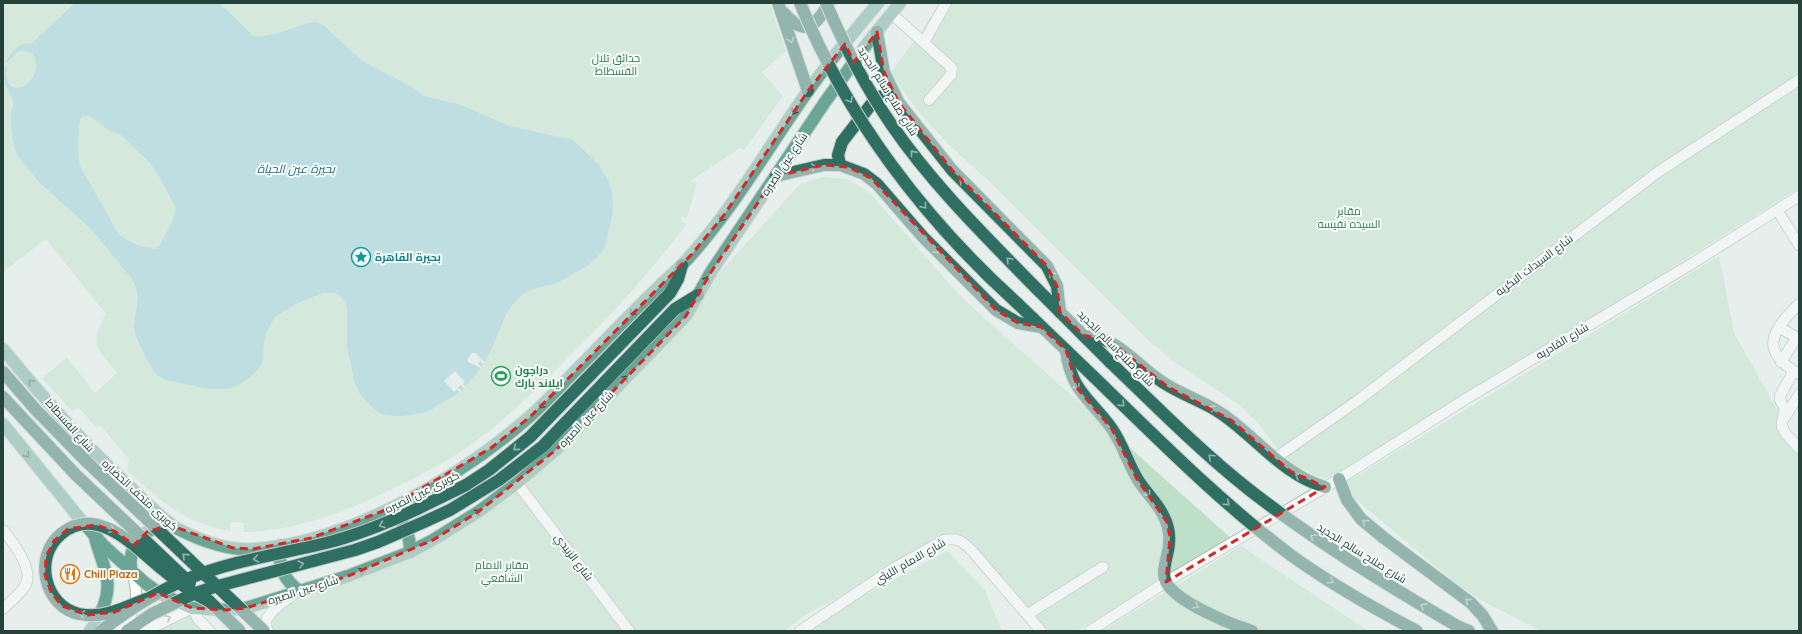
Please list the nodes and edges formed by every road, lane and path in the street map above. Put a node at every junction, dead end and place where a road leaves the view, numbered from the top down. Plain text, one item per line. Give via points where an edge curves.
1 (800, 3) edge
2 (827, 3) edge
3 (878, 3) edge
4 (900, 3) edge
5 (946, 3) edge
6 (780, 6) edge
7 (892, 14) junction
8 (877, 32) junction
9 (924, 42) junction
10 (1799, 80) edge
11 (808, 91) junction
12 (893, 92) junction
13 (929, 100) dead end
14 (840, 165) junction
15 (776, 176) junction
16 (1799, 196) edge
17 (1777, 210) junction
18 (1799, 245) edge
19 (682, 265) junction
20 (698, 295) junction
21 (1799, 305) edge
22 (1060, 312) junction
23 (1779, 326) junction
24 (1041, 327) junction
25 (1083, 335) junction
26 (1798, 338) edge
27 (3, 349) edge
28 (1066, 350) junction
29 (1781, 362) junction
30 (3, 372) edge
31 (1795, 372) edge
32 (3, 398) edge
33 (1797, 402) edge
34 (1782, 422) junction
35 (3, 424) edge
36 (1799, 448) edge
37 (1274, 459) junction
38 (1339, 479) junction
39 (517, 483) junction
40 (1326, 487) junction
41 (384, 511) junction
42 (178, 528) junction
43 (3, 530) edge
44 (94, 536) junction
45 (281, 545) junction
46 (410, 552) junction
47 (1103, 566) dead end
48 (131, 570) junction
49 (1166, 582) junction
50 (298, 593) junction
51 (146, 599) junction
52 (210, 602) junction
53 (193, 608) junction
54 (3, 609) edge
55 (1028, 614) junction
56 (90, 631) edge
57 (101, 631) edge
58 (114, 631) edge
59 (127, 631) edge
60 (146, 631) edge
61 (210, 631) edge
62 (240, 631) edge
63 (264, 631) edge
64 (268, 631) edge
65 (629, 631) edge
66 (800, 631) edge
67 (1041, 631) edge
68 (1091, 631) edge
69 (1252, 631) edge
70 (1417, 631) edge
71 (1469, 631) edge
72 (1492, 631) edge

1 -> 24 highway, bridge via 841,85 896,171 945,231
2 - 6 highway via 820,19 808,27 795,24
22 -> 2 highway, شارع صلاح سالم الجديد, bridge via 964,214 904,141 861,75
3 - 11 main road, شارع عين الصيره
4 - 7 main road, شارع عين الصيره
5 - 9 street
6 -> 11 highway
7 - 8 main road, شارع عين الصيره
7 - 9 street
8 - 12 highway via 883,66
8 - 15 main road, شارع عين الصيره via 825,102
9 - 13 street via 952,70 951,75
10 - 37 street, شارع السيدات البكريه via 1658,172 1357,401
11 -> 19 main road, شارع عين الصيره via 724,215 705,241
12 - 14 highway via 873,102 842,142 838,155
22 -> 12 highway via 1057,286 1046,266 952,170
15 -> 14 highway via 816,166
14 -> 24 highway via 864,174 877,184 923,237 996,310 1018,323
20 -> 15 main road, شارع عين الصيره
16 - 17 street, شارع القادريه
17 - 18 street
17 - 38 street, شارع القادريه
19 -> 41 main road, شارع عين الصيره via 531,416 491,448 434,484
19 -> 51 highway, كوبرى عين الصيره, bridge via 670,293 554,413 530,437 466,485 443,498 372,529 231,564 187,579
39 -> 20 main road, شارع عين الصيره via 558,448 686,316
59 -> 20 highway, bridge via 152,614 193,594 372,544 424,522 476,495 543,446 675,309
21 - 23 street
22 - 25 highway, شارع صلاح سالم الجديد
23 - 26 street
23 - 29 street via 1773,347
24 - 28 highway
37 -> 25 highway via 1231,420 1168,387 1117,346 1104,339
71 -> 25 highway, شارع صلاح سالم الجديد, bridge via 1333,551 1269,505 1219,465
26 - 29 street
42 -> 27 main road, شارع الفسطاط via 147,503 82,439
28 -> 49 highway via 1071,374 1078,389 1112,429 1138,479 1167,522 1170,537 1165,569
28 -> 70 highway, bridge via 1208,486 1293,556
29 - 31 street
63 -> 30 highway, كوبرى متحف الحضاره, bridge via 87,462
31 - 34 street via 1780,396 1785,409
32 - 52 highway, bridge via 76,475
33 - 34 street
34 - 36 street via 1786,434
35 -> 44 main road
40 -> 37 highway via 1298,476
38 - 40 street, شارع القادريه
72 -> 38 highway via 1471,602 1361,519 1347,500
46 -> 39 main road, شارع عين الصيره via 478,512
39 - 65 street, شارع الزبيدي
40 - 49 street, شارع القادريه
41 - 45 main road, شارع عين الصيره via 336,531
41 - 46 main road via 393,514 407,531
42 - 45 main road, شارع عين الصيره via 201,539 234,548 253,549
42 - 48 main road via 155,528 140,537 131,552
43 - 54 street via 18,550 27,576 25,586
44 - 48 main road
44 - 56 main road via 108,579 108,590 99,616
45 - 50 main road via 282,572
50 -> 46 main road, شارع عين الصيره
47 - 55 street
48 - 53 main road, شارع عين الصيره via 159,593
48 - 58 street via 136,589 134,610 129,619
49 - 68 street, شارع القادريه
49 -> 69 highway via 1190,603
50 - 53 main road, شارع عين الصيره via 246,608
50 - 64 street via 276,608 266,620 264,624
51 -> 52 highway, bridge via 105,615 86,615 70,610 56,600 47,584 44,566 49,548 61,534 77,526 86,524 105,527 123,537 183,586
51 - 57 highway, كوبرى عين الصيره, bridge
52 - 62 highway, bridge
60 -> 53 street
53 - 61 street via 198,619
55 - 66 street, شارع الامام الليثي via 973,552 963,542 953,538 944,540 894,568
55 - 67 street, شارع الامام الليثي

